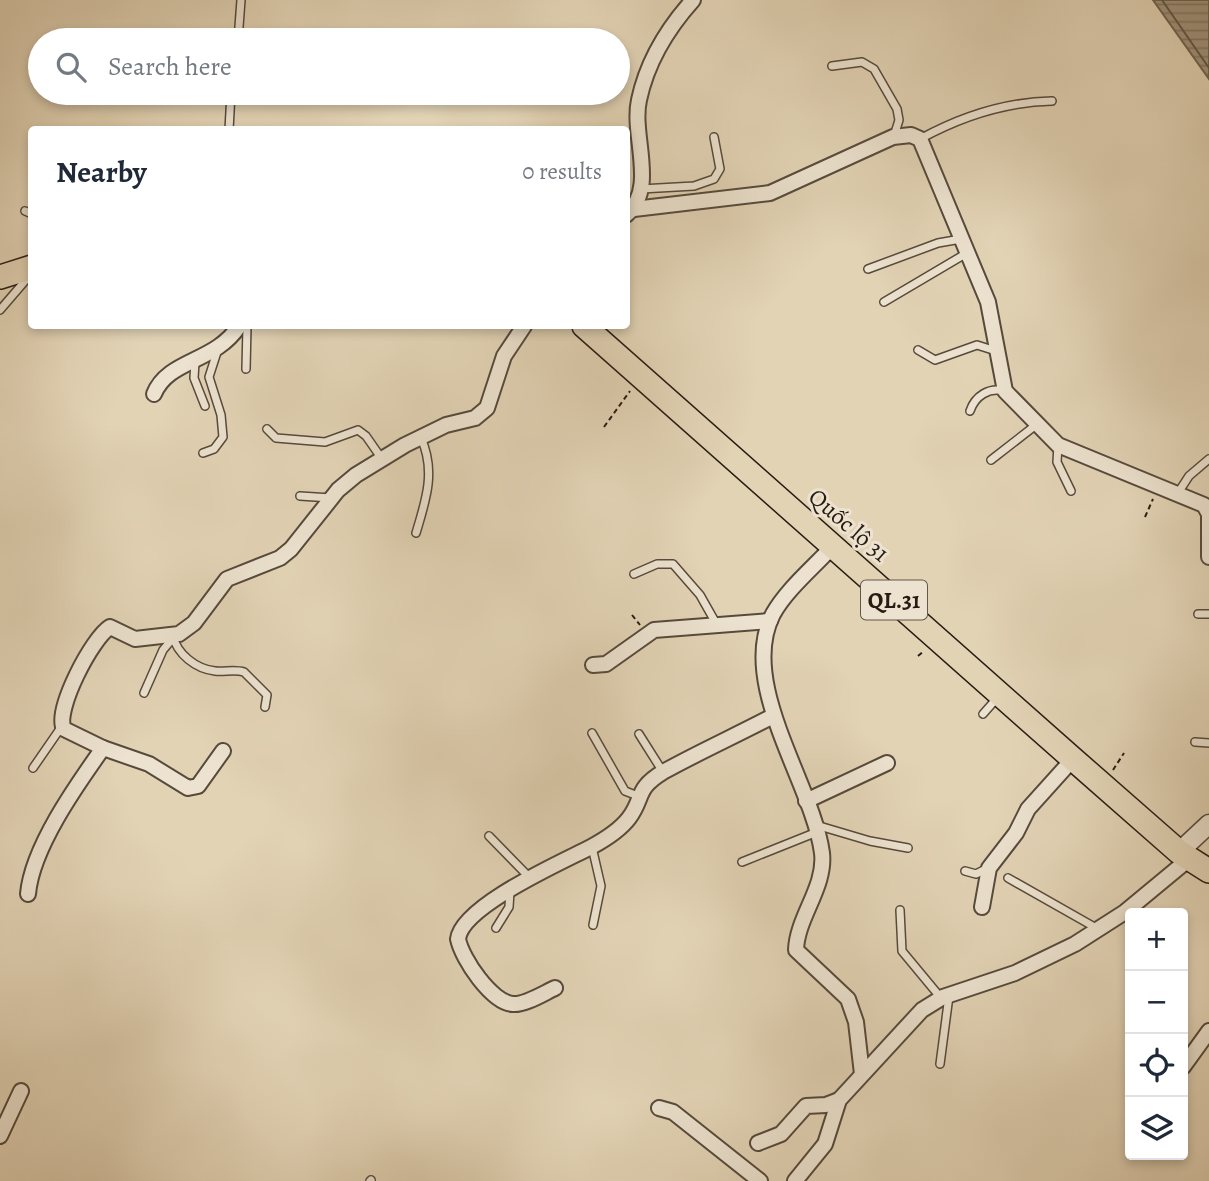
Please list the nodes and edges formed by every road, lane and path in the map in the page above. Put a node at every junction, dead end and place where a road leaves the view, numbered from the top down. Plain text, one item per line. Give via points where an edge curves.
1 (241, 0) edge
2 (693, 0) edge
3 (239, 28) edge
4 (832, 66) dead end
5 (1052, 102) dead end
6 (230, 105) edge
7 (229, 126) edge
8 (713, 137) dead end
9 (894, 137) junction
10 (920, 139) junction
11 (641, 189) junction
12 (630, 212) edge
13 (965, 246) junction
14 (28, 268) edge
15 (868, 269) dead end
16 (0, 277) edge
17 (28, 278) edge
18 (884, 302) dead end
19 (0, 310) edge
20 (236, 329) edge
21 (247, 329) edge
22 (522, 329) edge
23 (587, 329) edge
24 (219, 349) junction
25 (918, 350) dead end
26 (996, 352) junction
27 (195, 361) junction
28 (246, 369) dead end
29 (641, 376) junction
30 (1005, 391) junction
31 (154, 394) dead end
32 (205, 406) dead end
33 (970, 411) dead end
34 (1036, 425) junction
35 (604, 427) dead end
36 (267, 429) dead end
37 (421, 438) junction
38 (1058, 446) junction
39 (203, 453) dead end
40 (382, 459) junction
41 (1209, 459) edge
42 (991, 460) dead end
43 (1159, 485) junction
44 (1071, 491) dead end
45 (1178, 493) junction
46 (300, 496) dead end
47 (331, 498) junction
48 (1145, 517) dead end
49 (416, 533) dead end
50 (833, 546) junction
51 (1209, 557) edge
52 (634, 573) dead end
53 (1198, 614) dead end
54 (1209, 614) edge
55 (770, 621) junction
56 (718, 625) junction
57 (173, 637) junction
58 (593, 665) dead end
59 (144, 693) dead end
60 (1000, 694) junction
61 (265, 707) dead end
62 (983, 714) dead end
63 (773, 716) junction
64 (62, 726) junction
65 (592, 733) dead end
66 (639, 734) dead end
67 (1195, 742) dead end
68 (1209, 743) edge
69 (103, 748) junction
70 (223, 751) dead end
71 (1124, 752) dead end
72 (1073, 760) junction
73 (887, 763) dead end
74 (33, 768) dead end
75 (664, 772) junction
76 (1104, 786) junction
77 (638, 796) junction
78 (806, 801) junction
79 (1209, 824) edge
80 (816, 829) junction
81 (489, 835) dead end
82 (592, 847) junction
83 (908, 848) dead end
84 (1184, 855) junction
85 (742, 862) dead end
86 (989, 868) junction
87 (965, 871) dead end
88 (1209, 871) edge
89 (530, 878) junction
90 (1009, 878) dead end
91 (510, 891) junction
92 (28, 894) dead end
93 (982, 907) dead end
94 (900, 910) dead end
95 (593, 925) dead end
96 (496, 928) dead end
97 (1099, 929) junction
98 (555, 988) dead end
99 (945, 997) junction
100 (1209, 1031) edge
101 (1188, 1059) edge
102 (940, 1064) dead end
103 (862, 1074) junction
104 (20, 1091) dead end
105 (839, 1100) junction
106 (659, 1108) dead end
107 (0, 1136) edge
108 (758, 1143) dead end
109 (760, 1181) edge
110 (795, 1181) edge

1 - 3 lane
2 - 11 street via 663,39 639,99
4 - 9 lane via 862,62 874,69 897,109
5 - 10 lane via 993,109
6 - 7 lane
8 - 11 lane via 720,169 714,179 694,186
9 - 10 street
9 - 12 street via 770,193
10 - 13 street
11 - 12 street
13 - 15 lane via 938,243
13 - 18 lane
13 - 26 street via 988,302
14 - 16 highway
17 - 19 lane
20 - 24 street
21 - 28 lane
22 - 37 street via 504,356 487,408 475,418 446,425
23 - 29 highway, Quốc lộ 31 / QL.31
24 - 27 street
24 - 39 lane via 209,377 223,438
25 - 26 lane via 935,360 977,345
26 - 30 street
27 - 31 street via 162,378
27 - 32 lane via 194,378
29 - 35 path
29 - 50 highway, Quốc lộ 31 / QL.31
30 - 33 lane via 982,394
30 - 34 street
34 - 38 street
34 - 42 lane
36 - 40 lane via 276,438 325,442 358,430
37 - 40 street
37 - 49 lane via 431,475
38 - 43 street
38 - 44 lane via 1060,470
40 - 47 street
41 - 45 lane via 1185,480
43 - 45 street
43 - 48 path
45 - 51 street via 1207,509
46 - 47 lane
47 - 57 street via 291,549 227,579 194,623
50 - 55 street via 782,601
50 - 60 highway, Quốc lộ 31 / QL.31
52 - 56 lane via 657,564 673,564
53 - 54 lane
55 - 56 street
55 - 63 street via 765,659
56 - 58 street via 654,630 606,664
57 - 59 lane
57 - 61 lane via 180,652 198,666 244,672 267,695
57 - 64 street via 135,639 117,629 106,629 79,671
60 - 62 lane
60 - 72 highway, Quốc lộ 31 / QL.31
63 - 75 street
63 - 78 street
64 - 69 street
64 - 74 lane
65 - 77 lane via 625,791
66 - 75 lane
67 - 68 lane
69 - 70 street via 149,764 192,788
69 - 92 street via 59,815 33,871
71 - 76 path
72 - 76 highway, Quốc lộ 31 / QL.31
72 - 86 street via 1028,809
73 - 78 street
75 - 77 street
76 - 84 highway, Quốc lộ 31 / QL.31
77 - 82 street via 627,820
78 - 80 street
79 - 84 street
80 - 83 lane
80 - 85 lane
80 - 103 street via 821,871 796,950 848,999 856,1022
81 - 89 lane
82 - 89 street
82 - 95 lane via 601,886
84 - 88 highway, Quốc lộ 31 / QL.31
84 - 97 street via 1151,892
86 - 87 lane via 976,874
86 - 93 street
89 - 91 street
90 - 97 lane
91 - 96 lane via 509,907
91 - 98 street via 472,916 459,931 459,946 474,974 511,1004
94 - 99 lane via 902,951
97 - 99 street via 1015,973
99 - 102 lane
99 - 103 street via 922,1010
100 - 101 street
103 - 105 street
104 - 107 street
105 - 108 street via 806,1106 781,1134
105 - 110 street via 825,1144
106 - 109 street via 673,1112

